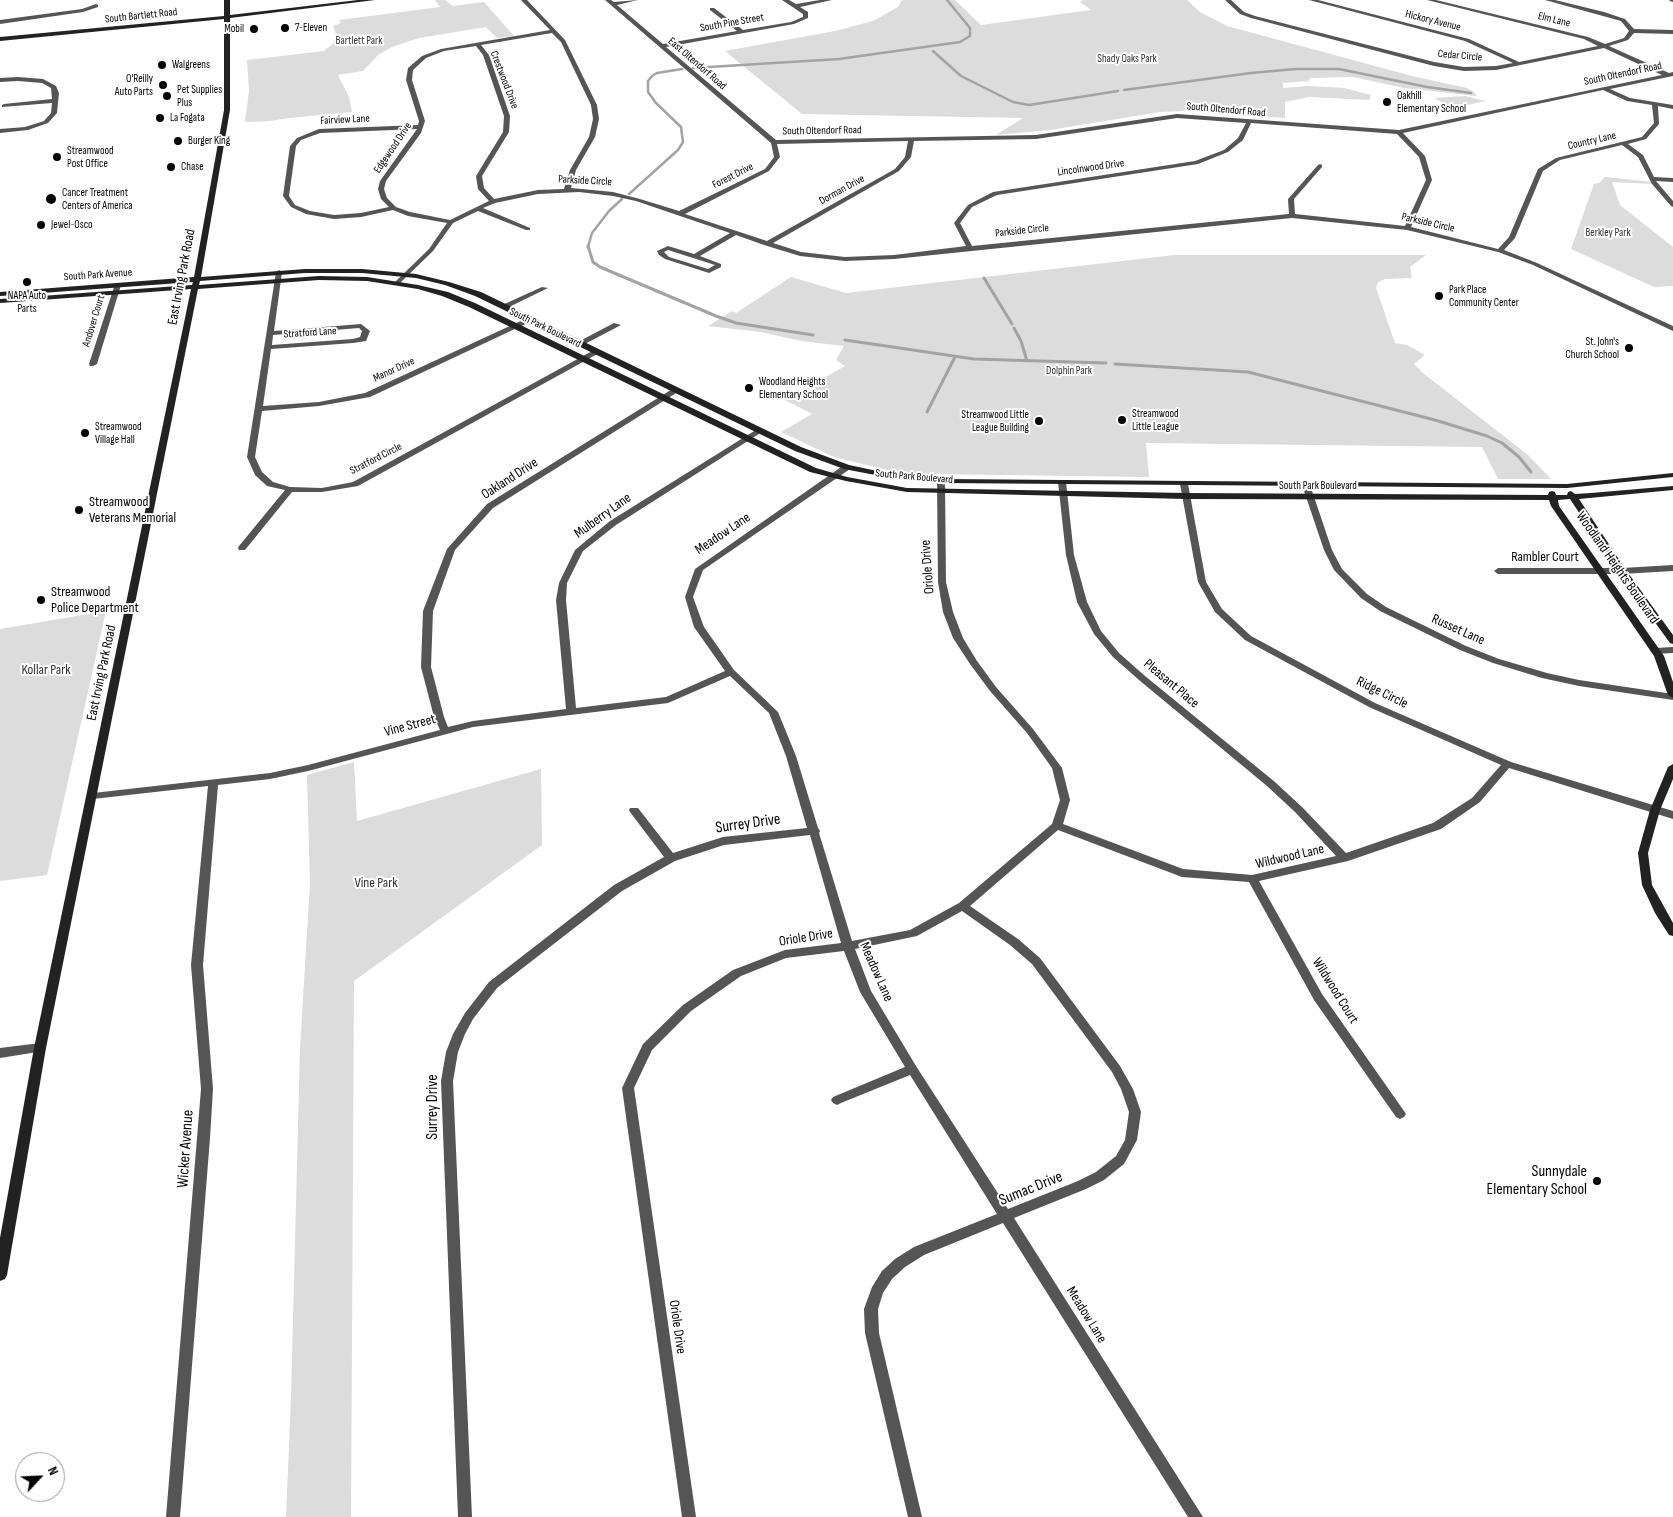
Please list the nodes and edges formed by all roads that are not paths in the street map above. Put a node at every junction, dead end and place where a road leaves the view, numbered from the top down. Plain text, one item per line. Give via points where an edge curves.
1 (227, 0) edge
2 (372, 0) edge
3 (524, 0) edge
4 (635, 0) edge
5 (785, 0) edge
6 (829, 0) edge
7 (1228, 0) edge
8 (1312, 0) edge
9 (1430, 0) edge
10 (1548, 0) edge
11 (611, 2) edge
12 (96, 6) dead end
13 (796, 6) junction
14 (712, 9) dead end
15 (226, 17) junction
16 (0, 22) edge
17 (554, 31) junction
18 (741, 31) junction
19 (1632, 31) junction
20 (1673, 32) edge
21 (0, 39) edge
22 (476, 44) junction
23 (661, 46) junction
24 (1605, 46) junction
25 (1518, 63) junction
26 (1670, 74) edge
27 (0, 80) edge
28 (1605, 89) junction
29 (55, 101) junction
30 (4, 106) dead end
31 (1655, 106) junction
32 (1673, 107) edge
33 (1249, 122) junction
34 (421, 127) junction
35 (0, 131) edge
36 (1399, 132) junction
37 (911, 139) junction
38 (774, 142) junction
39 (1624, 144) junction
40 (1320, 166) dead end
41 (1653, 179) junction
42 (1673, 180) edge
43 (567, 190) junction
44 (493, 201) junction
45 (1673, 205) edge
46 (394, 208) junction
47 (479, 209) junction
48 (679, 214) junction
49 (1292, 216) junction
50 (451, 222) junction
51 (1407, 228) junction
52 (528, 230) dead end
53 (735, 234) junction
54 (766, 244) junction
55 (970, 248) junction
56 (1500, 252) junction
57 (695, 256) junction
58 (407, 274) junction
59 (278, 277) junction
60 (197, 282) junction
61 (398, 283) junction
62 (116, 288) junction
63 (544, 288) dead end
64 (1, 297) edge
65 (504, 306) junction
66 (530, 320) junction
67 (617, 325) dead end
68 (516, 326) junction
69 (1673, 329) edge
70 (271, 333) junction
71 (580, 343) junction
72 (268, 347) junction
73 (597, 352) junction
74 (584, 359) junction
75 (93, 364) dead end
76 (677, 390) junction
77 (663, 399) junction
78 (259, 409) junction
79 (759, 430) junction
80 (745, 439) junction
81 (847, 468) junction
82 (1673, 475) edge
83 (834, 476) junction
84 (1062, 482) junction
85 (1184, 484) junction
86 (1306, 485) junction
87 (940, 486) junction
88 (1551, 486) junction
89 (1567, 486) junction
90 (1673, 488) edge
91 (290, 489) junction
92 (1064, 494) junction
93 (1186, 496) junction
94 (1310, 497) junction
95 (1552, 498) junction
96 (1573, 498) junction
97 (242, 548) dead end
98 (1673, 568) edge
99 (1498, 571) dead end
100 (1600, 571) junction
101 (1622, 571) junction
102 (1673, 641) edge
103 (1673, 650) edge
104 (1656, 651) junction
105 (731, 672) junction
106 (1673, 696) edge
107 (571, 712) junction
108 (445, 731) junction
109 (1507, 764) junction
110 (1673, 767) edge
111 (213, 783) junction
112 (93, 796) junction
113 (634, 810) dead end
114 (1656, 810) junction
115 (1673, 816) edge
116 (1057, 826) junction
117 (815, 831) junction
118 (672, 858) junction
119 (1344, 858) junction
120 (1252, 879) junction
121 (963, 906) junction
122 (1673, 932) edge
123 (848, 946) junction
124 (40, 1048) junction
125 (0, 1053) edge
126 (912, 1069) junction
127 (837, 1100) dead end
128 (1400, 1114) dead end
129 (1006, 1216) junction
130 (0, 1275) edge
131 (173, 1517) edge
132 (465, 1517) edge
133 (689, 1517) edge
134 (915, 1517) edge
135 (1196, 1517) edge

1 - 15 street, East Irving Park Road
2 - 15 street, South Bartlett Road
3 - 17 street
4 - 11 street
5 - 13 street
6 - 13 street
7 - 25 street, Cedar Circle via 1242,13 1253,17 1434,64 1478,69
8 - 25 street, Hickory Avenue via 1467,40
9 - 24 street, Elm Lane via 1586,38
10 - 19 street via 1602,12 1623,20
11 - 23 street, East Oltendorf Road
12 - 16 street
13 - 18 street, South Pine Street via 806,13 805,18
14 - 18 street
15 - 21 street, South Bartlett Road
15 - 60 street, East Irving Park Road via 227,110
17 - 22 street, Edgewood Drive
17 - 43 street via 566,45 594,105 596,119 592,137 573,170
18 - 23 street, South Pine Street
19 - 20 street
19 - 24 street, Cedar Circle via 1626,40
22 - 34 street, Edgewood Drive via 443,50 413,64 409,76
22 - 44 street, Crestwood Drive via 486,55 507,116 506,132 478,176 481,189
23 - 38 street, East Oltendorf Road
24 - 25 street, Cedar Circle
24 - 26 street, Elm Lane
26 - 28 street, South Oltendorf Road
27 - 29 street via 42,81 54,87
28 - 31 street via 1629,100
28 - 36 street, South Oltendorf Road
29 - 30 street
29 - 35 street via 54,113 46,122 26,129
31 - 32 street
31 - 39 street, Country Lane via 1657,123 1644,138
33 - 36 street, South Oltendorf Road
33 - 37 street, South Oltendorf Road via 1177,116 1036,136
33 - 55 street, Lincolnwood Drive via 1241,139 1226,151 1196,163 996,193 970,206 957,224
34 - 46 street, Edgewood Drive via 383,181 384,199
34 - 46 street, Fairview Lane via 319,131 299,138 292,146 286,196 293,206 308,213 334,217
36 - 51 street via 1422,156 1429,180
37 - 38 street, South Oltendorf Road
37 - 54 street, Dorman Drive via 908,157 897,170
38 - 48 street, Forest Drive via 777,157 767,170
39 - 41 street via 1641,156
39 - 56 street, Country Lane via 1558,159 1540,170 1512,238
40 - 49 street via 1291,199
41 - 42 street
41 - 45 street
43 - 44 street, Parkside Circle
43 - 48 street, Parkside Circle via 613,194
44 - 47 street, Parkside Circle
46 - 50 street
47 - 50 street, Parkside Circle
47 - 52 street
48 - 53 street, Parkside Circle
49 - 51 street, Parkside Circle
49 - 55 street, Parkside Circle
50 - 58 street, Parkside Circle via 431,250
51 - 56 street, Parkside Circle
53 - 54 street, Parkside Circle
53 - 57 street
54 - 55 street, Parkside Circle via 800,254 845,259
56 - 69 street, Parkside Circle via 1535,264
57 - 57 street via 672,248 660,251 667,258 709,271 719,266
58 - 59 street, South Park Boulevard via 344,270
58 - 61 street, Parkside Circle
58 - 65 street, South Park Boulevard via 454,286
59 - 60 street, South Park Boulevard
59 - 61 street, South Park Boulevard
59 - 70 street, Stratford Circle
60 - 62 street, South Park Avenue
60 - 112 street, East Irving Park Road
61 - 68 street, South Park Boulevard via 459,299
62 - 64 street, South Park Avenue
62 - 75 street, Andover Court
63 - 65 street, South Park Boulevard
65 - 66 street, South Park Boulevard
66 - 68 street, Manor Drive
66 - 71 street, South Park Boulevard
67 - 71 street, South Park Boulevard
68 - 74 street, South Park Boulevard
68 - 78 street, Manor Drive via 366,395 319,404
70 - 72 street, Stratford Circle
70 - 72 street, Stratford Lane via 361,326 366,332 363,339 353,341
71 - 73 street, South Park Boulevard
72 - 78 street, Stratford Circle
73 - 74 street, Stratford Circle
73 - 76 street, South Park Boulevard
74 - 77 street, South Park Boulevard
74 - 91 street, Stratford Circle via 355,484 322,490
76 - 77 street, Oakland Drive
76 - 79 street, South Park Boulevard
77 - 80 street, South Park Boulevard
77 - 108 street, Oakland Drive via 490,506 452,549 427,620 426,667
78 - 91 street, Stratford Circle via 251,457 258,473 270,484
79 - 80 street, Mulberry Lane
79 - 81 street, South Park Boulevard
80 - 83 street, South Park Boulevard via 813,470
80 - 107 street, Mulberry Lane via 613,523 580,550 563,582 561,600
81 - 83 street, Meadow Lane
81 - 87 street, South Park Boulevard
82 - 89 street, South Park Boulevard
83 - 87 street, South Park Boulevard via 899,489
83 - 105 street, Meadow Lane via 699,569 689,597 699,627
84 - 85 street, South Park Boulevard
84 - 87 street, South Park Boulevard
84 - 92 street, Pleasant Place
85 - 86 street, South Park Boulevard
85 - 93 street, Ridge Circle
86 - 88 street, South Park Boulevard
86 - 94 street, Russet Lane
87 - 92 street, South Park Boulevard
87 - 116 street, Oriole Drive via 942,582 948,612 972,662 1057,768 1065,800
88 - 89 street, South Park Boulevard
88 - 95 street, Woodland Heights Boulevard
89 - 96 street, Woodland Heights Boulevard
90 - 96 street, South Park Boulevard
91 - 97 street
92 - 93 street, South Park Boulevard
92 - 119 street, Pleasant Place via 1070,555 1082,602 1097,632 1116,655 1271,784
93 - 94 street, South Park Boulevard
93 - 109 street, Ridge Circle via 1202,582 1218,610 1248,638 1372,705
94 - 95 street, South Park Boulevard
94 - 106 street, Russet Lane via 1338,570 1364,596 1383,609 1463,648 1546,676
95 - 96 street, South Park Boulevard
95 - 100 street, Woodland Heights Boulevard
96 - 101 street, Woodland Heights Boulevard
98 - 101 street, Rambler Court
99 - 100 street, Rambler Court
100 - 101 street, Rambler Court
100 - 104 street, Woodland Heights Boulevard
101 - 102 street, Woodland Heights Boulevard
103 - 104 street
104 - 106 street, Woodland Heights Boulevard
105 - 107 street, Vine Street via 668,700
105 - 117 street, Meadow Lane via 773,712
107 - 108 street, Vine Street via 499,720
108 - 111 street, Vine Street via 297,771
109 - 114 street, Ridge Circle
109 - 119 street, Wildwood Lane via 1476,800 1437,826
110 - 114 street
111 - 112 street, Vine Street
111 - 131 street, Wicker Avenue via 197,965 206,1089 204,1138
112 - 124 street, East Irving Park Road
113 - 118 street
114 - 115 street, Ridge Circle
114 - 122 street via 1644,845 1645,877 1655,903
116 - 120 street, Wildwood Lane via 1182,873
116 - 121 street, Oriole Drive
117 - 118 street, Surrey Drive via 723,841
117 - 123 street, Meadow Lane
118 - 132 street, Surrey Drive via 618,888 500,980 479,1001 452,1052 447,1093
119 - 120 street, Wildwood Lane
120 - 128 street, Wildwood Court via 1318,997
121 - 123 street, Oriole Drive via 913,933
121 - 129 street, Sumac Drive via 1036,961 1116,1069 1135,1112 1131,1140 1120,1160 1082,1185
123 - 126 street, Meadow Lane via 866,992
123 - 133 street, Oriole Drive via 785,954 737,973 687,1008 647,1047 628,1088
124 - 125 street
124 - 130 street, East Irving Park Road
126 - 127 street
126 - 129 street, Meadow Lane
129 - 134 street, Sumac Drive via 908,1257 887,1275 874,1299 870,1320 872,1333
129 - 135 street, Meadow Lane

